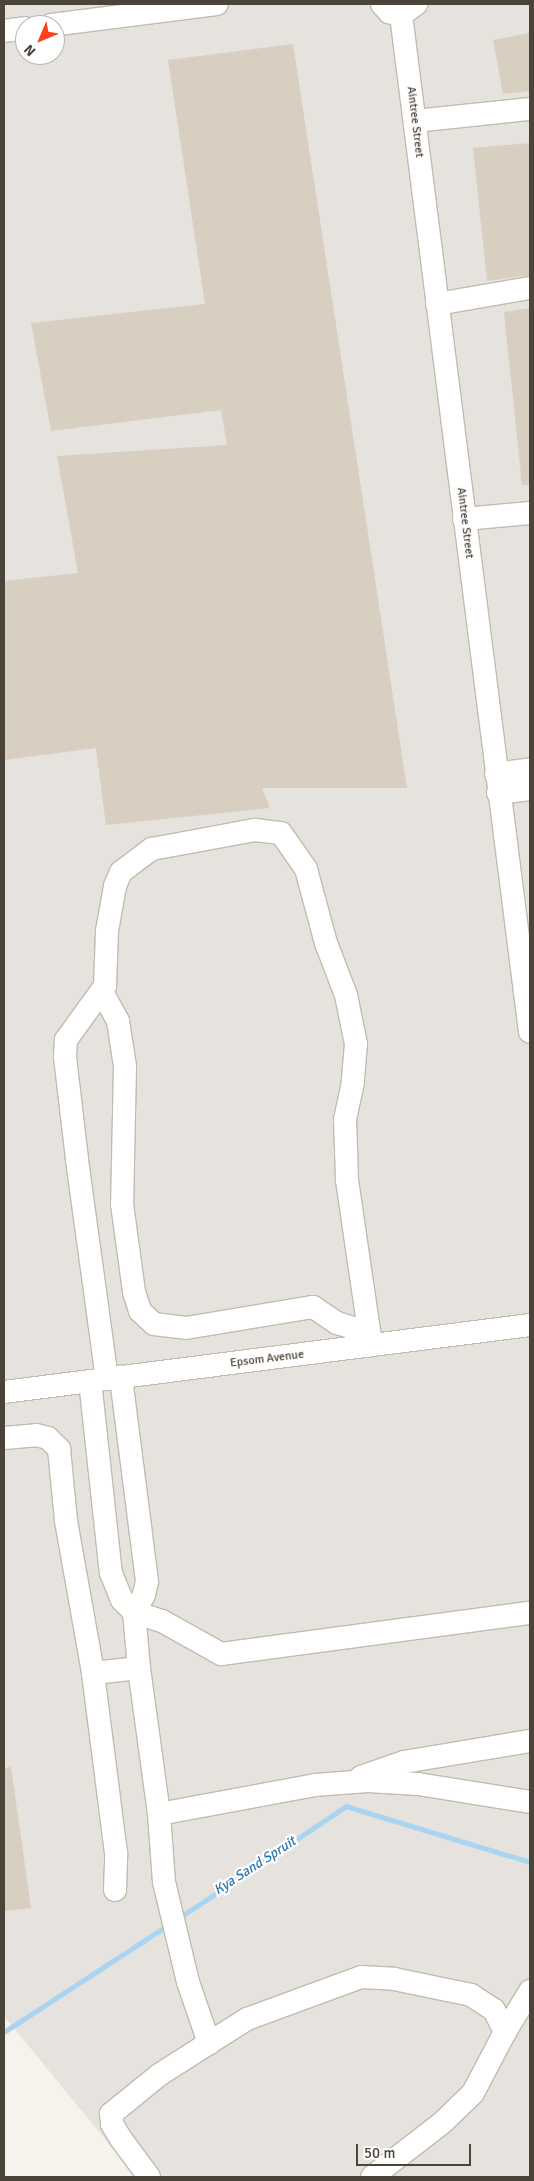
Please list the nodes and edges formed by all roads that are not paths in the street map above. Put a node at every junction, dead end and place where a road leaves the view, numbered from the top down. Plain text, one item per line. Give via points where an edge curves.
1 (217, 4) edge
2 (400, 7) edge
3 (65, 17) edge
4 (530, 108) edge
5 (414, 121) junction
6 (530, 288) edge
7 (437, 304) junction
8 (530, 513) edge
9 (464, 519) junction
10 (530, 769) edge
11 (497, 783) junction
12 (530, 789) edge
13 (102, 992) junction
14 (530, 1032) edge
15 (530, 1325) edge
16 (370, 1339) junction
17 (106, 1379) junction
18 (4, 1392) edge
19 (4, 1438) edge
20 (134, 1612) junction
21 (530, 1613) edge
22 (138, 1668) junction
23 (93, 1673) junction
24 (530, 1741) edge
25 (346, 1782) junction
26 (530, 1802) edge
27 (159, 1814) junction
28 (116, 1890) dead end
29 (530, 1991) edge
30 (505, 2032) junction
31 (210, 2043) junction
32 (382, 2174) edge
33 (149, 2177) edge

1 - 3 street
2 - 5 street, Aintree Street
4 - 5 street
5 - 7 street, Aintree Street
6 - 7 street
7 - 9 street, Aintree Street
8 - 9 street
9 - 11 street, Aintree Street
10 - 11 street
11 - 12 street
11 - 14 street, Aintree Street
13 - 16 street via 118,1021 125,1066 122,1204 134,1292 140,1311 154,1324 186,1328 313,1307
13 - 16 street via 106,931 115,886 131,861 152,849 255,830 281,833 290,842 306,869 326,943 346,995 356,1044 353,1082 345,1119 347,1180
13 - 17 street via 70,1031 64,1057
15 - 16 street, Epsom Avenue
16 - 17 street, Epsom Avenue
17 - 18 street, Epsom Avenue
17 - 20 street via 111,1572 122,1600
17 - 20 street via 147,1581 144,1595
19 - 23 street via 36,1435 48,1438 59,1449 66,1521
20 - 21 street via 162,1621 221,1654
20 - 22 street
22 - 23 street
22 - 27 street
23 - 28 street via 116,1853
24 - 25 street via 404,1762
25 - 26 street via 418,1784
25 - 27 street via 315,1784
27 - 31 street via 164,1882 188,1982
29 - 30 street
30 - 31 street via 494,2010 471,1995 394,1979 361,1977 247,2019
30 - 32 street via 473,2093
31 - 33 street via 159,2075 112,2114 116,2131

